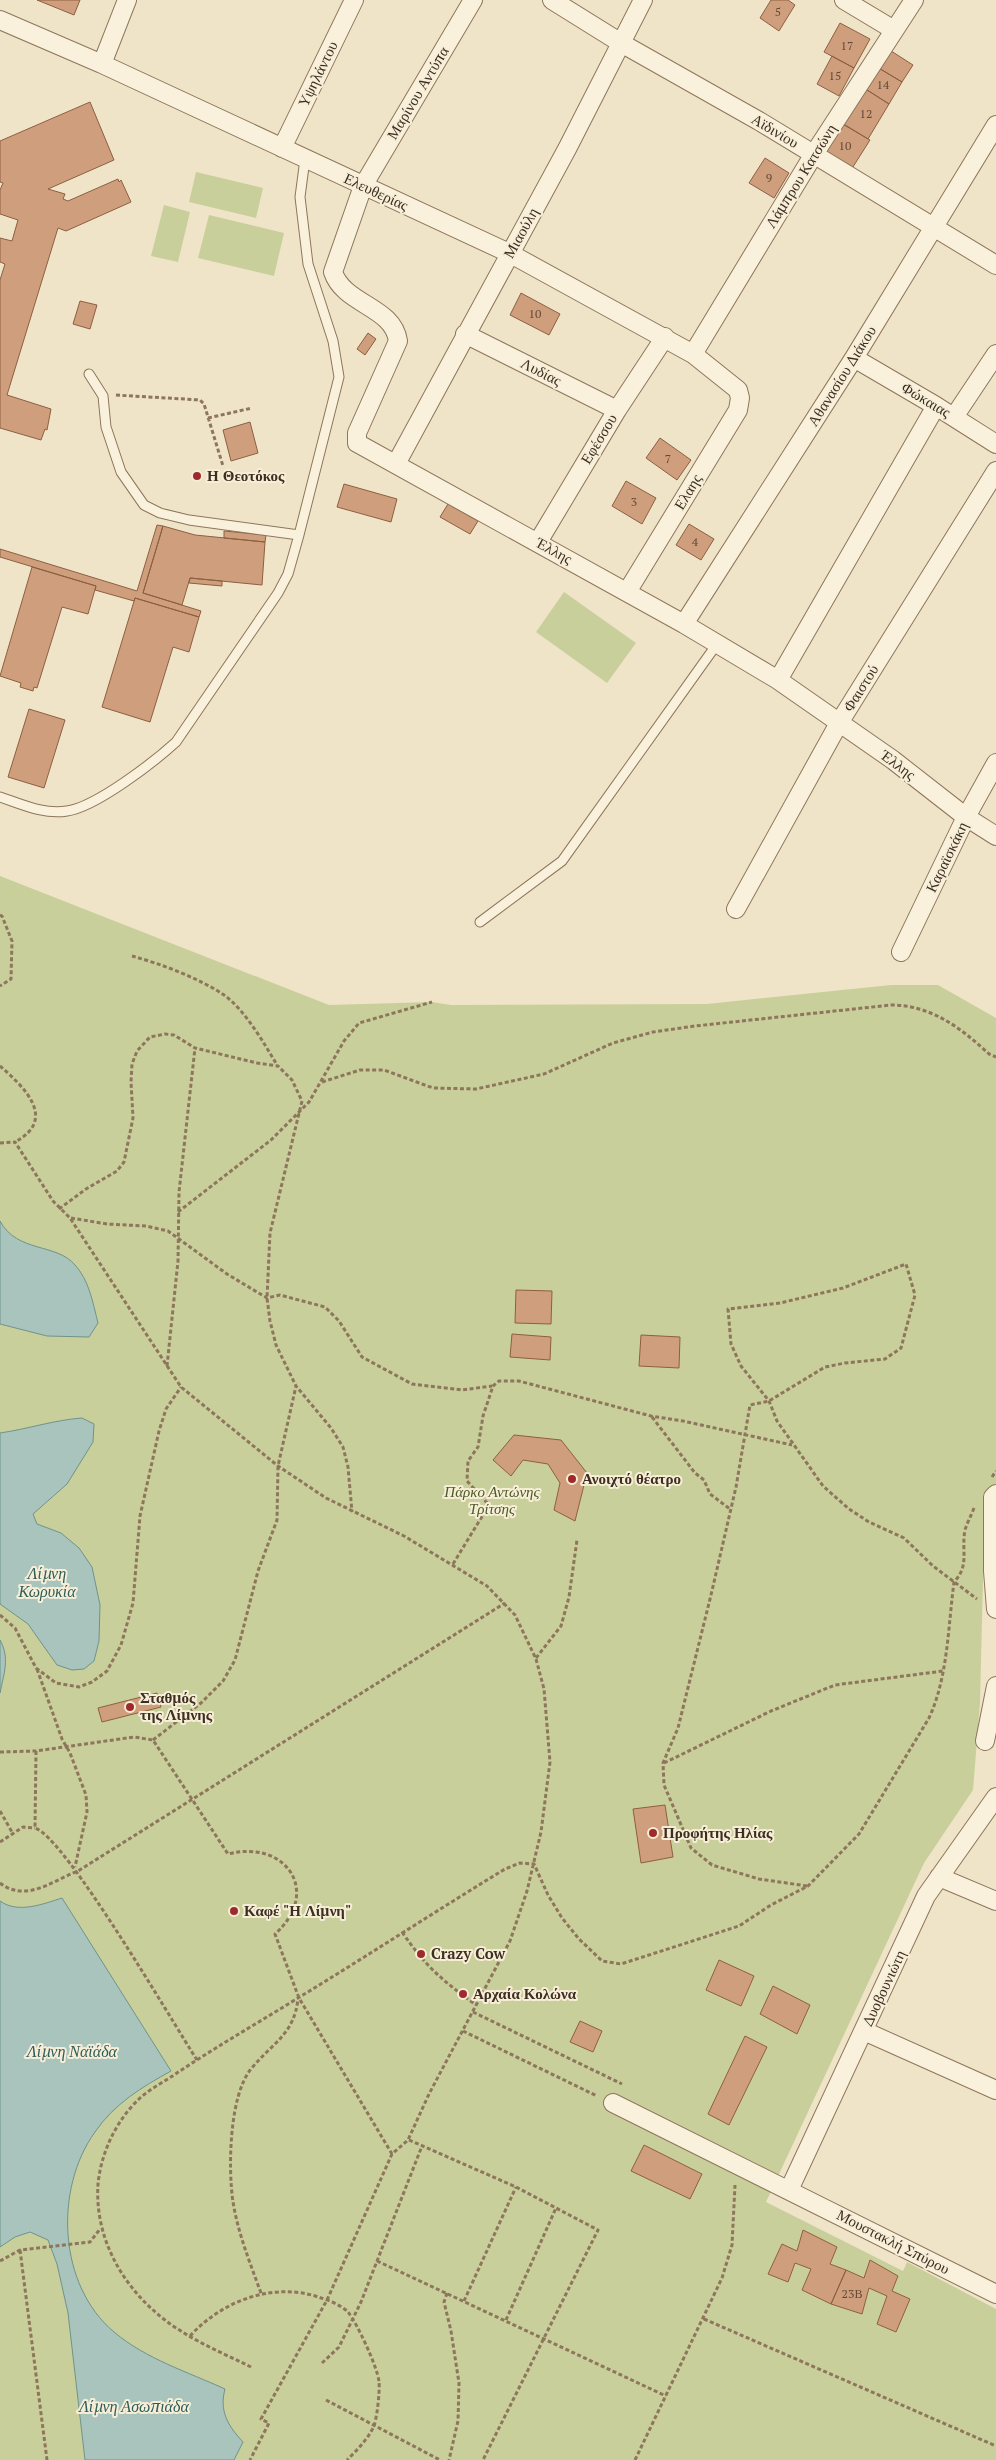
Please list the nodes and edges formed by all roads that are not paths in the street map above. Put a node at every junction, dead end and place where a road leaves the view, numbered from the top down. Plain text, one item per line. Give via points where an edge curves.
1 (127, 0) edge
2 (354, 0) edge
3 (474, 0) edge
4 (552, 0) edge
5 (643, 0) edge
6 (844, 0) edge
7 (914, 0) edge
8 (0, 20) edge
9 (894, 30) junction
10 (621, 42) junction
11 (102, 64) junction
12 (996, 124) edge
13 (282, 148) junction
14 (814, 154) junction
15 (305, 159) junction
16 (363, 186) junction
17 (935, 227) junction
18 (509, 253) junction
19 (996, 265) edge
20 (465, 334) junction
21 (665, 337) junction
22 (693, 354) junction
23 (996, 354) edge
24 (854, 358) junction
25 (89, 374) dead end
26 (738, 390) joint
27 (936, 406) junction
28 (617, 410) junction
29 (954, 417) junction
30 (996, 444) edge
31 (396, 464) junction
32 (996, 472) edge
33 (299, 535) junction
34 (538, 542) junction
35 (627, 592) junction
36 (684, 624) junction
37 (717, 644) junction
38 (778, 680) junction
39 (839, 724) junction
40 (996, 763) edge
41 (0, 797) edge
42 (966, 817) junction
43 (996, 836) edge
44 (736, 909) dead end
45 (480, 922) dead end
46 (901, 952) dead end
47 (992, 1489) edge
48 (988, 1605) edge
49 (996, 1686) edge
50 (985, 1741) dead end
51 (996, 1797) edge
52 (939, 1876) junction
53 (996, 1901) edge
54 (864, 2031) junction
55 (996, 2090) edge
56 (612, 2103) road end
57 (789, 2190) junction
58 (996, 2294) edge

1 - 11 street
2 - 13 street, Υψηλάντου
3 - 16 street, Μαρίνου Αντύπα
4 - 10 street, Αϊδινίου
5 - 10 street, Μιαούλη
6 - 9 street
7 - 9 street, Λάμπρου Κατσώνη
8 - 11 street, Ελευθερίας
9 - 14 street, Λάμπρου Κατσώνη
10 - 14 street, Αϊδινίου
10 - 18 street, Μιαούλη
11 - 13 street, Ελευθερίας
12 - 17 street, Αθανασίου Διάκου
13 - 15 street, Ελευθερίας
14 - 17 street, Αϊδινίου
14 - 22 street, Λάμπρου Κατσώνη
15 - 16 street, Ελευθερίας
15 - 33 lane via 300,197 308,264 333,341 339,377
16 - 18 street, Ελευθερίας
16 - 31 street, Έλλης via 333,272 336,282 344,290 390,322 396,330 398,341 395,351 357,433 357,443
17 - 19 street, Αϊδινίου
17 - 24 street, Αθανασίου Διάκου
18 - 20 street, Μιαούλη
18 - 21 street, Ελευθερίας
20 - 28 street, Λυδίας
20 - 31 street, Μιαούλη
21 - 22 street, Ελευθερίας
21 - 28 street, Εφέσσου
22 - 26 street, Ελευθερίας
23 - 29 street
24 - 27 street, Φώκαιας
24 - 36 street, Αθανασίου Διάκου
25 - 33 lane via 103,396 106,427 121,472 144,505 160,513 189,520
26 - 35 street, Ελαης via 738,410
27 - 29 street, Φώκαιας
27 - 38 street
28 - 34 street, Εφέσσου
29 - 30 street, Φώκαιας
31 - 34 street, Έλλης
32 - 39 street, Φαιστού
33 - 41 lane via 288,574 278,593 176,742 157,759 123,783 68,811 48,812
34 - 35 street, Έλλης
35 - 36 street, Έλλης
36 - 37 street, Έλλης
37 - 38 street, Έλλης
37 - 45 lane via 562,861
38 - 39 street, Έλλης
39 - 42 street, Έλλης via 893,760
39 - 44 street, Φαιστού
40 - 42 street, Καραϊσκάκη
42 - 43 street, Έλλης
42 - 46 street, Καραϊσκάκη
47 - 48 street via 993,1571
49 - 50 street
51 - 52 street, Δυοβουνιώτη
52 - 53 street
52 - 54 street, Δυοβουνιώτη via 926,1896
54 - 55 street
54 - 57 street, Δυοβουνιώτη
56 - 57 street, Μουστακλή Σπύρου
57 - 58 street, Μουστακλή Σπύρου

